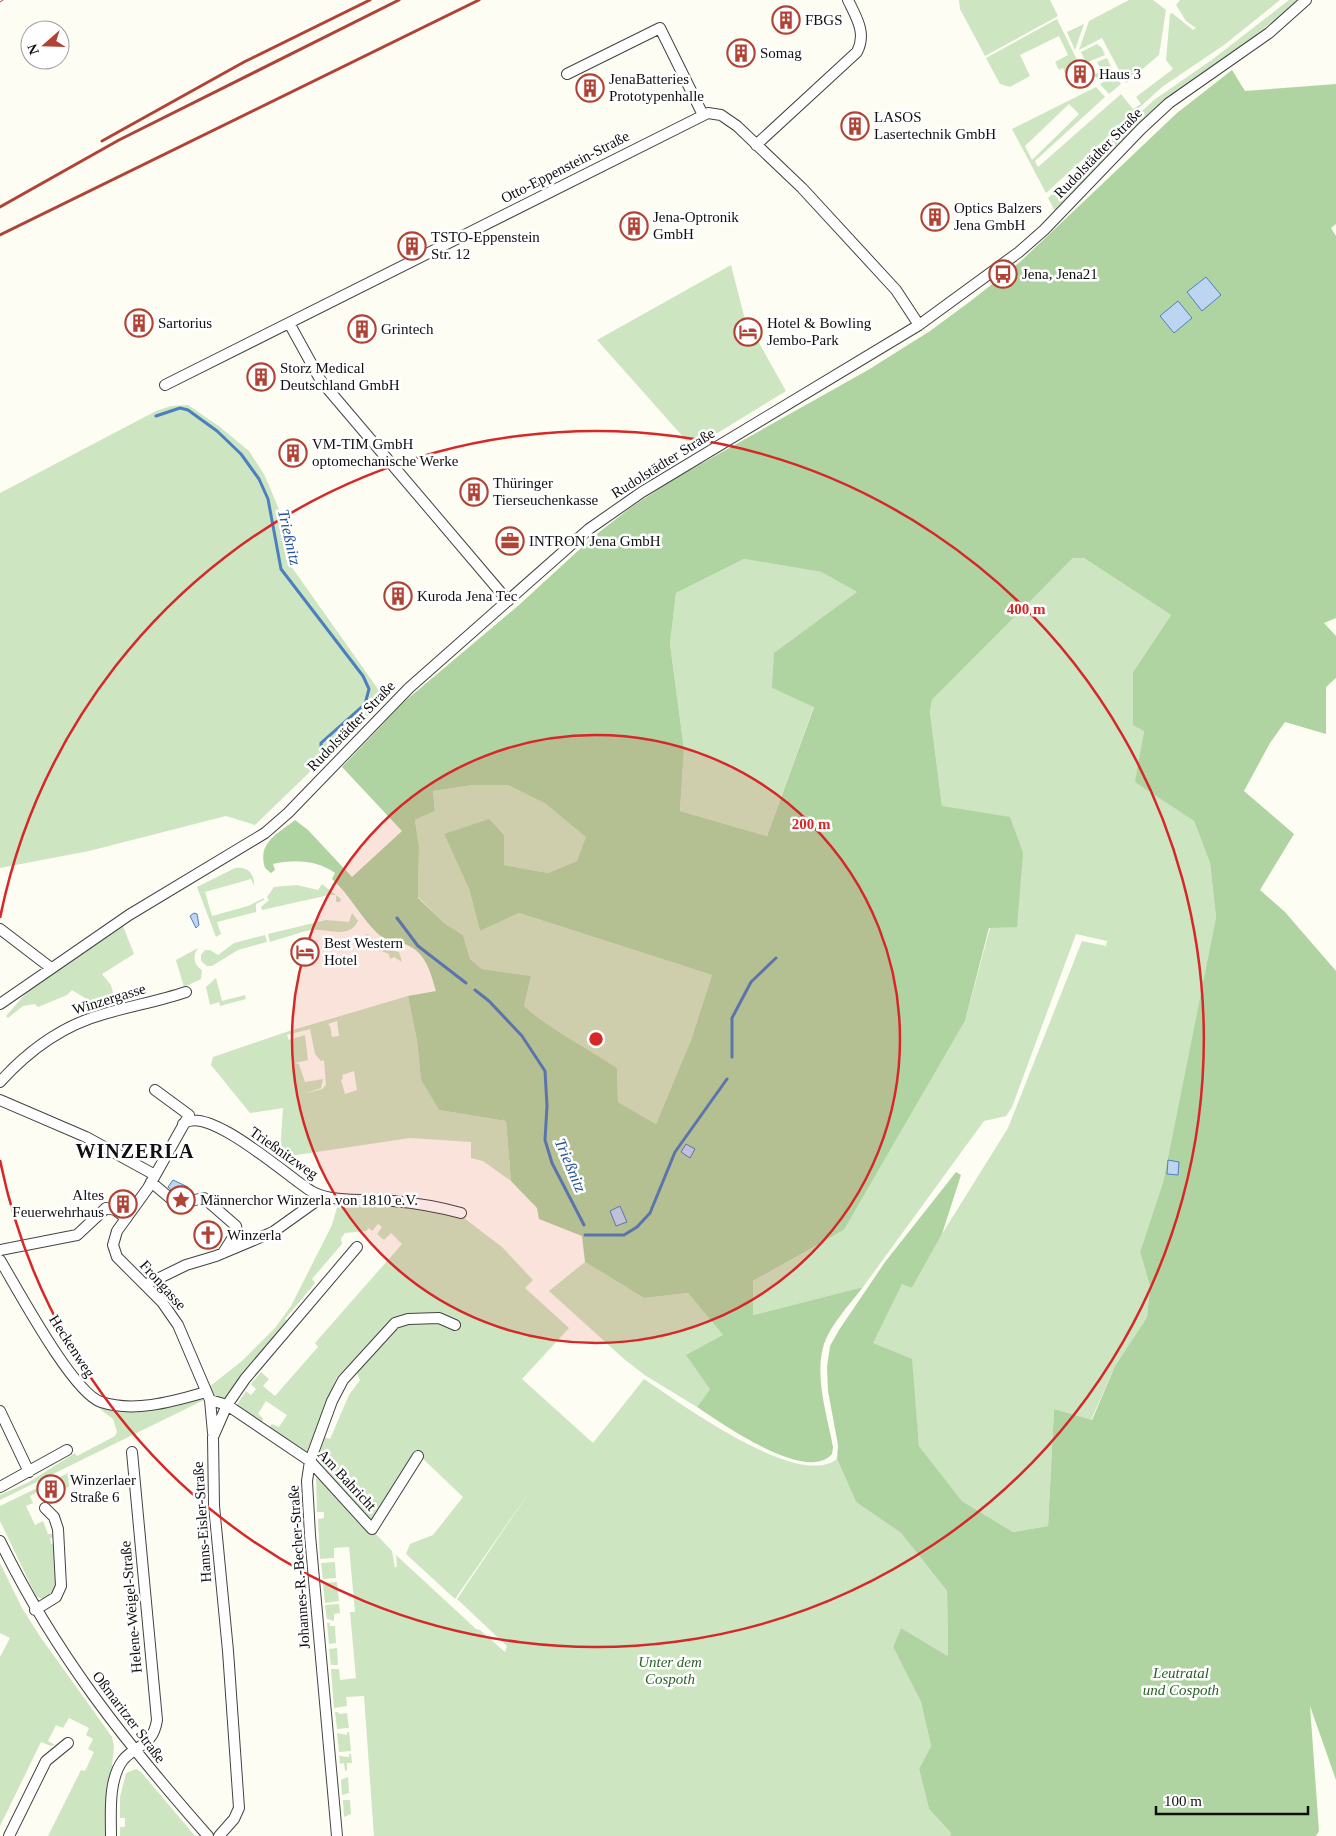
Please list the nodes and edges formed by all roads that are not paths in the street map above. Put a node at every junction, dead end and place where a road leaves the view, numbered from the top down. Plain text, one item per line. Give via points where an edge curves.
1 (848, 0) edge
2 (1306, 0) edge
3 (567, 74) dead end
4 (703, 114) junction
5 (756, 146) junction
6 (289, 323) junction
7 (919, 325) junction
8 (165, 385) dead end
9 (508, 600) junction
10 (0, 929) edge
11 (51, 968) junction
12 (186, 992) dead end
13 (0, 1004) edge
14 (0, 1082) edge
15 (155, 1090) dead end
16 (0, 1100) edge
17 (184, 1124) junction
18 (153, 1179) junction
19 (322, 1197) junction
20 (461, 1213) dead end
21 (126, 1218) junction
22 (357, 1247) dead end
23 (0, 1250) edge
24 (223, 1254) junction
25 (0, 1260) edge
26 (145, 1285) junction
27 (455, 1325) dead end
28 (208, 1396) junction
29 (227, 1405) junction
30 (0, 1411) edge
31 (214, 1437) junction
32 (67, 1450) dead end
33 (132, 1452) dead end
34 (418, 1456) dead end
35 (310, 1461) junction
36 (29, 1472) junction
37 (0, 1487) edge
38 (45, 1508) dead end
39 (0, 1541) edge
40 (35, 1610) junction
41 (68, 1743) dead end
42 (135, 1752) junction
43 (9, 1836) edge
44 (111, 1836) edge
45 (208, 1836) edge
46 (219, 1836) edge
47 (337, 1836) edge

1 - 5 street via 861,30 857,52
2 - 7 street, Rudolstädter Straße via 1269,33 1169,104 1044,230
3 - 4 street via 660,28
4 - 5 street via 717,114 729,120
4 - 6 street, Otto-Eppenstein-Straße
5 - 7 street via 802,188 896,290
6 - 8 street, Otto-Eppenstein-Straße
6 - 9 street via 326,387
7 - 9 street, Rudolstädter Straße via 642,492 589,530
9 - 11 street, Rudolstädter Straße via 409,688 265,833 128,914
10 - 11 street
11 - 13 street, Rudolstädter Straße
12 - 14 street, Winzergasse via 76,1024 50,1038
15 - 17 street via 189,1115
16 - 18 street via 86,1137
17 - 18 street
17 - 19 street, Trießnitzweg via 191,1120 199,1121 230,1134
18 - 21 street, Frongasse
18 - 24 street via 177,1204 198,1198 207,1200 236,1226 237,1231
19 - 20 street, Trießnitzweg via 416,1203
19 - 24 street via 277,1229
21 - 23 street via 105,1208 77,1235
21 - 26 street, Frongasse via 113,1240 113,1250
22 - 29 street, Hanns-Eisler-Straße via 245,1379
24 - 26 street via 189,1264
25 - 28 street, Heckenweg via 72,1377 90,1396 110,1404 136,1406
26 - 28 street, Frongasse via 178,1325
27 - 35 street, Johannes-R.-Becher-Straße via 439,1318 408,1319 395,1323 343,1380 318,1434
28 - 29 street
28 - 31 street, Frongasse
29 - 31 street, Hanns-Eisler-Straße
29 - 35 street, Am Bahricht
30 - 36 street
31 - 46 street, Hanns-Eisler-Straße via 214,1506 238,1808 234,1819
32 - 36 street
33 - 42 street, Helene-Weigel-Straße via 157,1720 151,1736
34 - 35 street, Am Bahricht via 372,1529
35 - 47 street, Johannes-R.-Becher-Straße via 307,1481 310,1535
36 - 37 street
38 - 40 street via 54,1517 58,1529 61,1586 56,1597
39 - 40 street, Oßmaritzer Straße
40 - 42 street, Oßmaritzer Straße
41 - 43 street via 46,1761
42 - 44 street, Helene-Weigel-Straße via 124,1758 118,1768 110,1805
42 - 45 street, Oßmaritzer Straße

